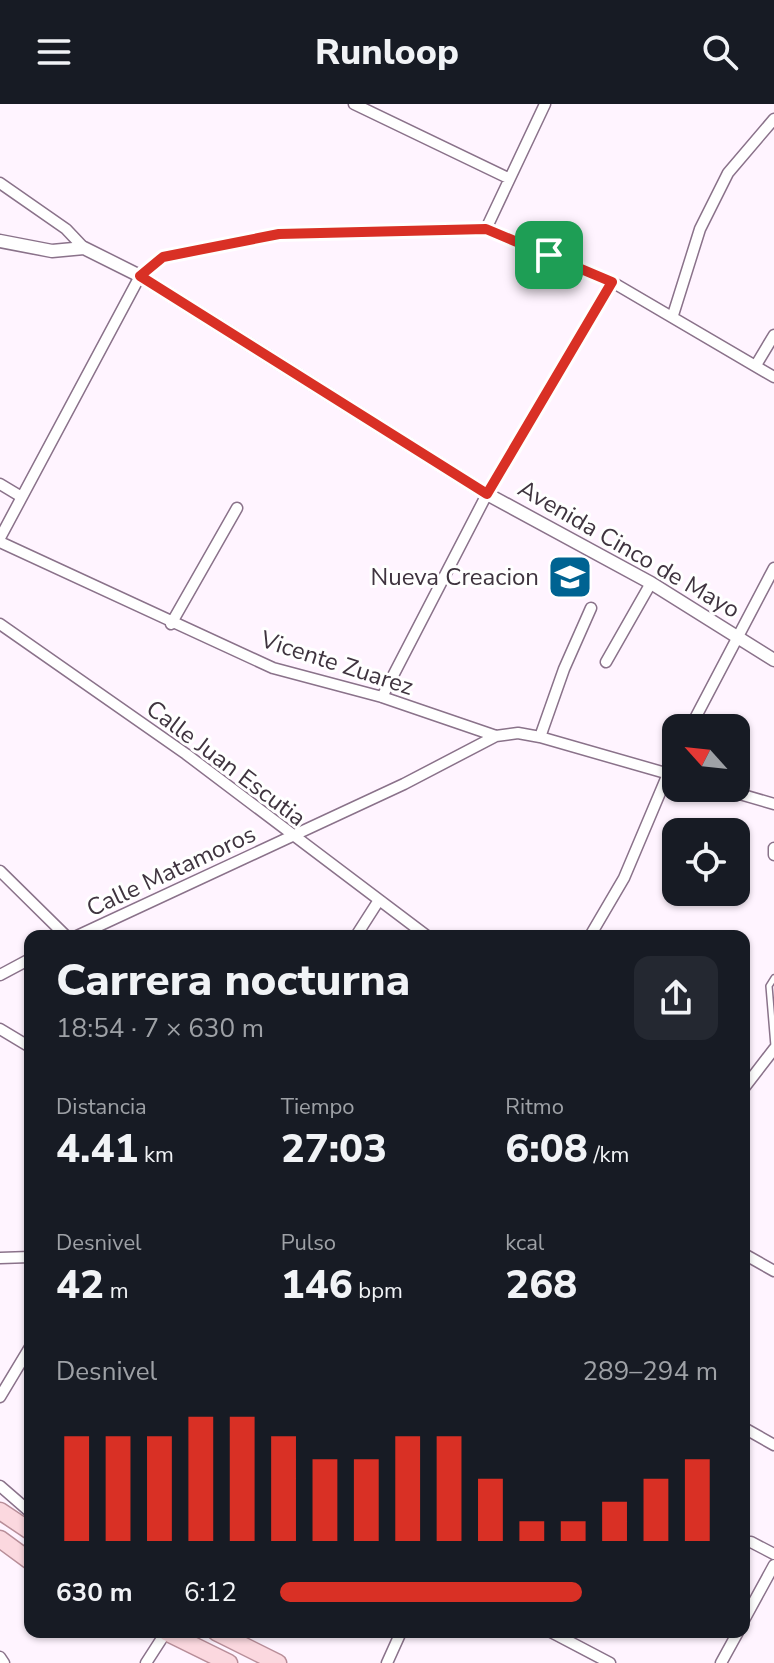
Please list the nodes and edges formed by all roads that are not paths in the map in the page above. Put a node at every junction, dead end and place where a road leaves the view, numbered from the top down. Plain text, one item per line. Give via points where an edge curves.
1 (354, 104) edge
2 (545, 104) edge
3 (774, 119) edge
4 (508, 178) junction
5 (0, 183) edge
6 (486, 229) junction
7 (0, 241) edge
8 (84, 248) junction
9 (140, 276) junction
10 (612, 282) junction
11 (673, 315) junction
12 (774, 335) edge
13 (756, 365) junction
14 (774, 377) edge
15 (0, 484) edge
16 (487, 494) junction
17 (20, 496) junction
18 (237, 508) dead end
19 (0, 540) edge
20 (774, 568) edge
21 (651, 583) junction
22 (591, 608) dead end
23 (0, 624) edge
24 (171, 624) junction
25 (737, 636) junction
26 (774, 660) edge
27 (606, 662) dead end
28 (382, 697) junction
29 (697, 714) edge
30 (496, 736) junction
31 (540, 737) junction
32 (662, 771) edge
33 (662, 794) edge
34 (750, 797) edge
35 (774, 804) edge
36 (292, 837) junction
37 (774, 848) edge
38 (774, 855) edge
39 (0, 871) edge
40 (379, 900) junction
41 (60, 930) edge
42 (90, 930) edge
43 (360, 930) edge
44 (419, 930) edge
45 (594, 930) edge
46 (24, 962) edge
47 (0, 975) edge
48 (774, 978) edge
49 (0, 1029) edge
50 (24, 1043) edge
51 (774, 1047) edge
52 (750, 1080) edge
53 (24, 1257) edge
54 (750, 1257) edge
55 (0, 1258) edge
56 (774, 1271) edge
57 (24, 1357) edge
58 (0, 1397) edge
59 (750, 1431) edge
60 (774, 1445) edge
61 (0, 1486) edge
62 (24, 1507) edge
63 (0, 1511) edge
64 (24, 1527) edge
65 (0, 1539) edge
66 (750, 1544) edge
67 (774, 1554) edge
68 (24, 1557) edge
69 (774, 1565) edge
70 (750, 1609) edge
71 (162, 1638) edge
72 (178, 1638) edge
73 (228, 1638) edge
74 (398, 1638) edge
75 (562, 1638) edge
76 (735, 1638) edge
77 (0, 1657) edge
78 (4, 1663) edge
79 (146, 1663) edge
80 (229, 1663) edge
81 (278, 1663) edge
82 (387, 1663) edge
83 (610, 1663) edge
84 (721, 1663) edge

1 - 4 street
2 - 4 street
3 - 11 street via 728,173 700,229
4 - 6 street
5 - 8 street via 66,229
6 - 9 street via 279,234 163,257
6 - 10 street
7 - 8 street, Avenida Cinco de Mayo via 52,251
8 - 9 street, Avenida Cinco de Mayo
9 - 16 street, Avenida Cinco de Mayo
9 - 17 street
10 - 11 street
10 - 16 street
11 - 13 street
12 - 13 street
13 - 14 street
15 - 17 street
16 - 21 street, Avenida Cinco de Mayo
16 - 28 street
17 - 19 street
18 - 24 street
19 - 24 street, Vicente Zuarez
20 - 25 street
21 - 25 street, Avenida Cinco de Mayo
21 - 27 street
22 - 31 street
23 - 36 street, Calle Juan Escutia via 186,754
24 - 28 street, Vicente Zuarez via 273,668
25 - 26 street, Avenida Cinco de Mayo
25 - 29 street
28 - 30 street, Vicente Zuarez
30 - 31 street, Vicente Zuarez
30 - 36 street, Calle Matamoros
31 - 32 street, Vicente Zuarez
33 - 45 street
34 - 35 street
36 - 40 street, Calle Juan Escutia
36 - 42 street, Calle Matamoros
37 - 38 street
39 - 41 street
40 - 43 street
40 - 44 street, Calle Juan Escutia
46 - 47 street
48 - 51 lane via 769,986
49 - 50 street
51 - 52 street
53 - 55 street
54 - 56 street
57 - 58 street
59 - 60 street
61 - 62 street
63 - 64 main road
65 - 68 main road
66 - 67 street
69 - 70 street
71 - 79 street
72 - 80 main road
73 - 81 main road
74 - 82 street
75 - 83 street
76 - 84 street
77 - 78 street

